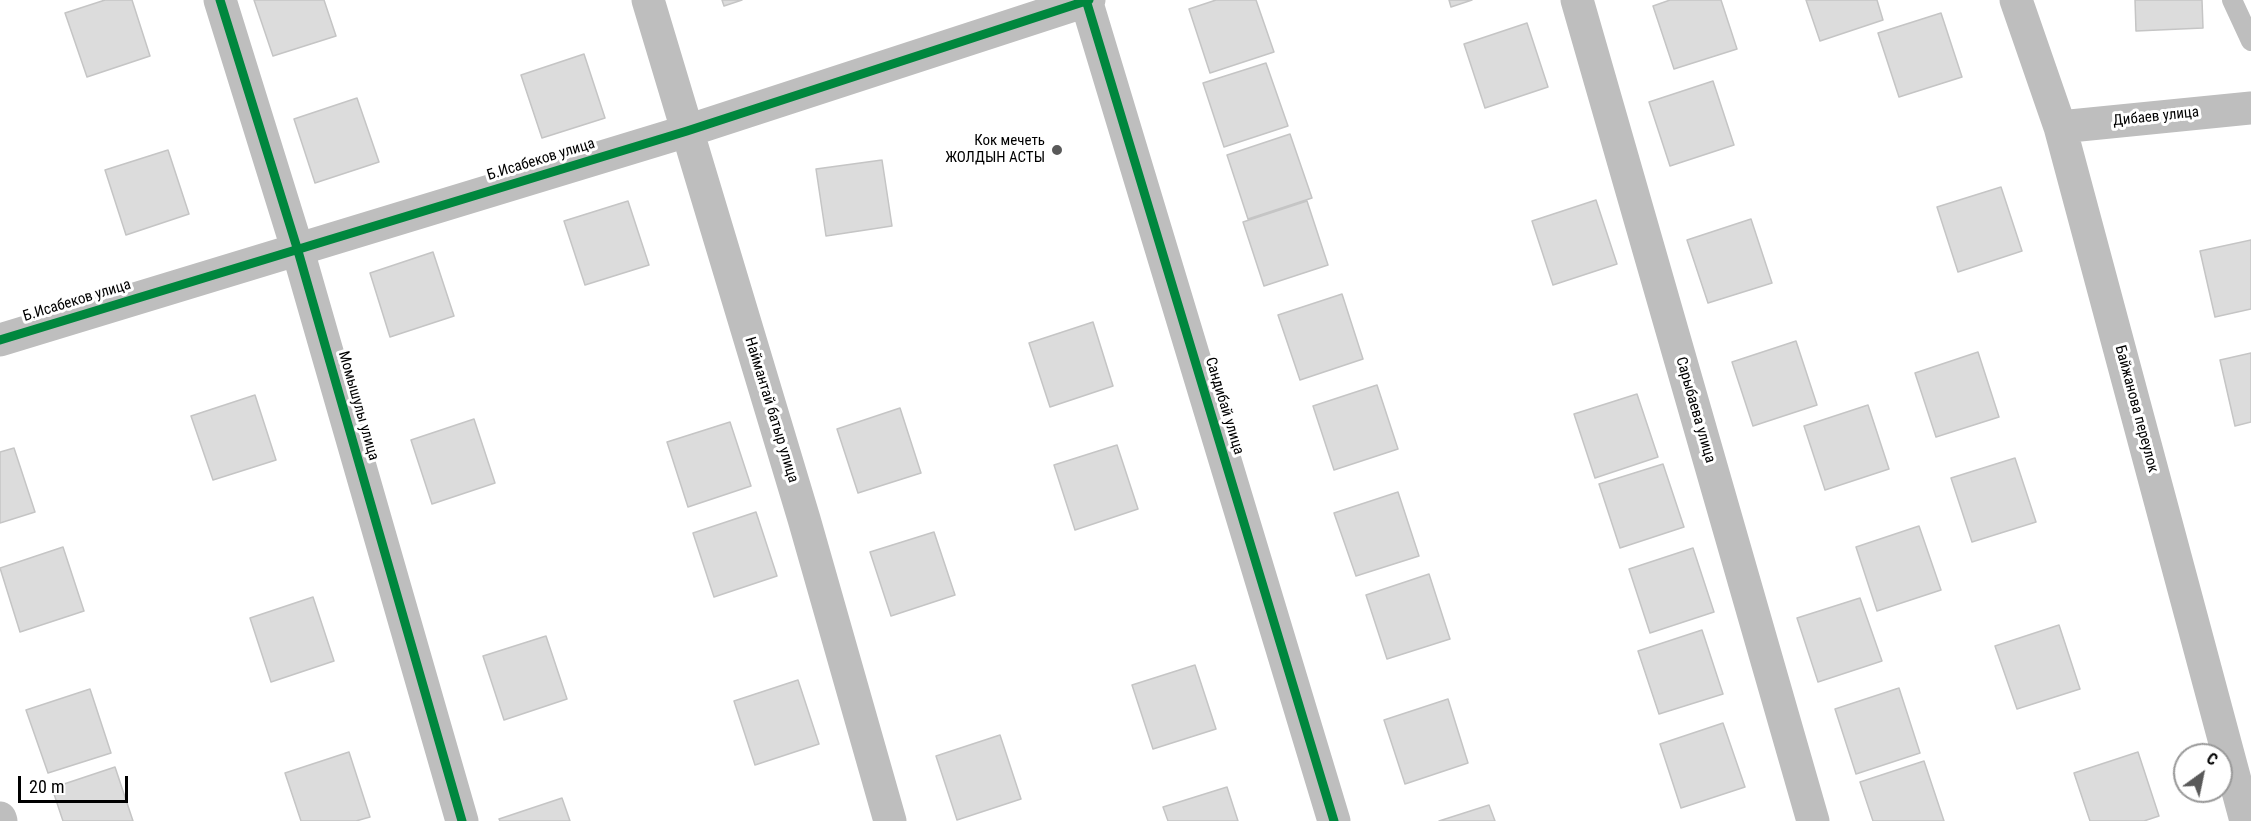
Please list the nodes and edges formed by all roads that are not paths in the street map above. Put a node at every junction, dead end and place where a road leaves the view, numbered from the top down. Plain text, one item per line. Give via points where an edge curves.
1 (220, 0) edge
2 (648, 0) edge
3 (1087, 0) edge
4 (1578, 0) edge
5 (2016, 0) edge
6 (2232, 0) edge
7 (2251, 41) edge
8 (2251, 108) edge
9 (2060, 127) junction
10 (687, 131) junction
11 (298, 250) junction
12 (0, 340) edge
13 (462, 821) edge
14 (890, 821) edge
15 (1334, 821) edge
16 (1813, 821) edge
17 (2246, 821) edge

1 - 11 street, Момышулы улица
2 - 10 street, Наймантай батыр улица
3 - 10 street, Б.Исабеков улица
3 - 15 street, Сандибай улица
4 - 16 street, Сарыбаева улица
5 - 9 street, Байжанова переулок
6 - 7 lane
8 - 9 street, Дибаев улица
9 - 17 street, Байжанова переулок
10 - 11 street, Б.Исабеков улица
10 - 14 street, Наймантай батыр улица
11 - 12 street, Б.Исабеков улица
11 - 13 street, Момышулы улица

